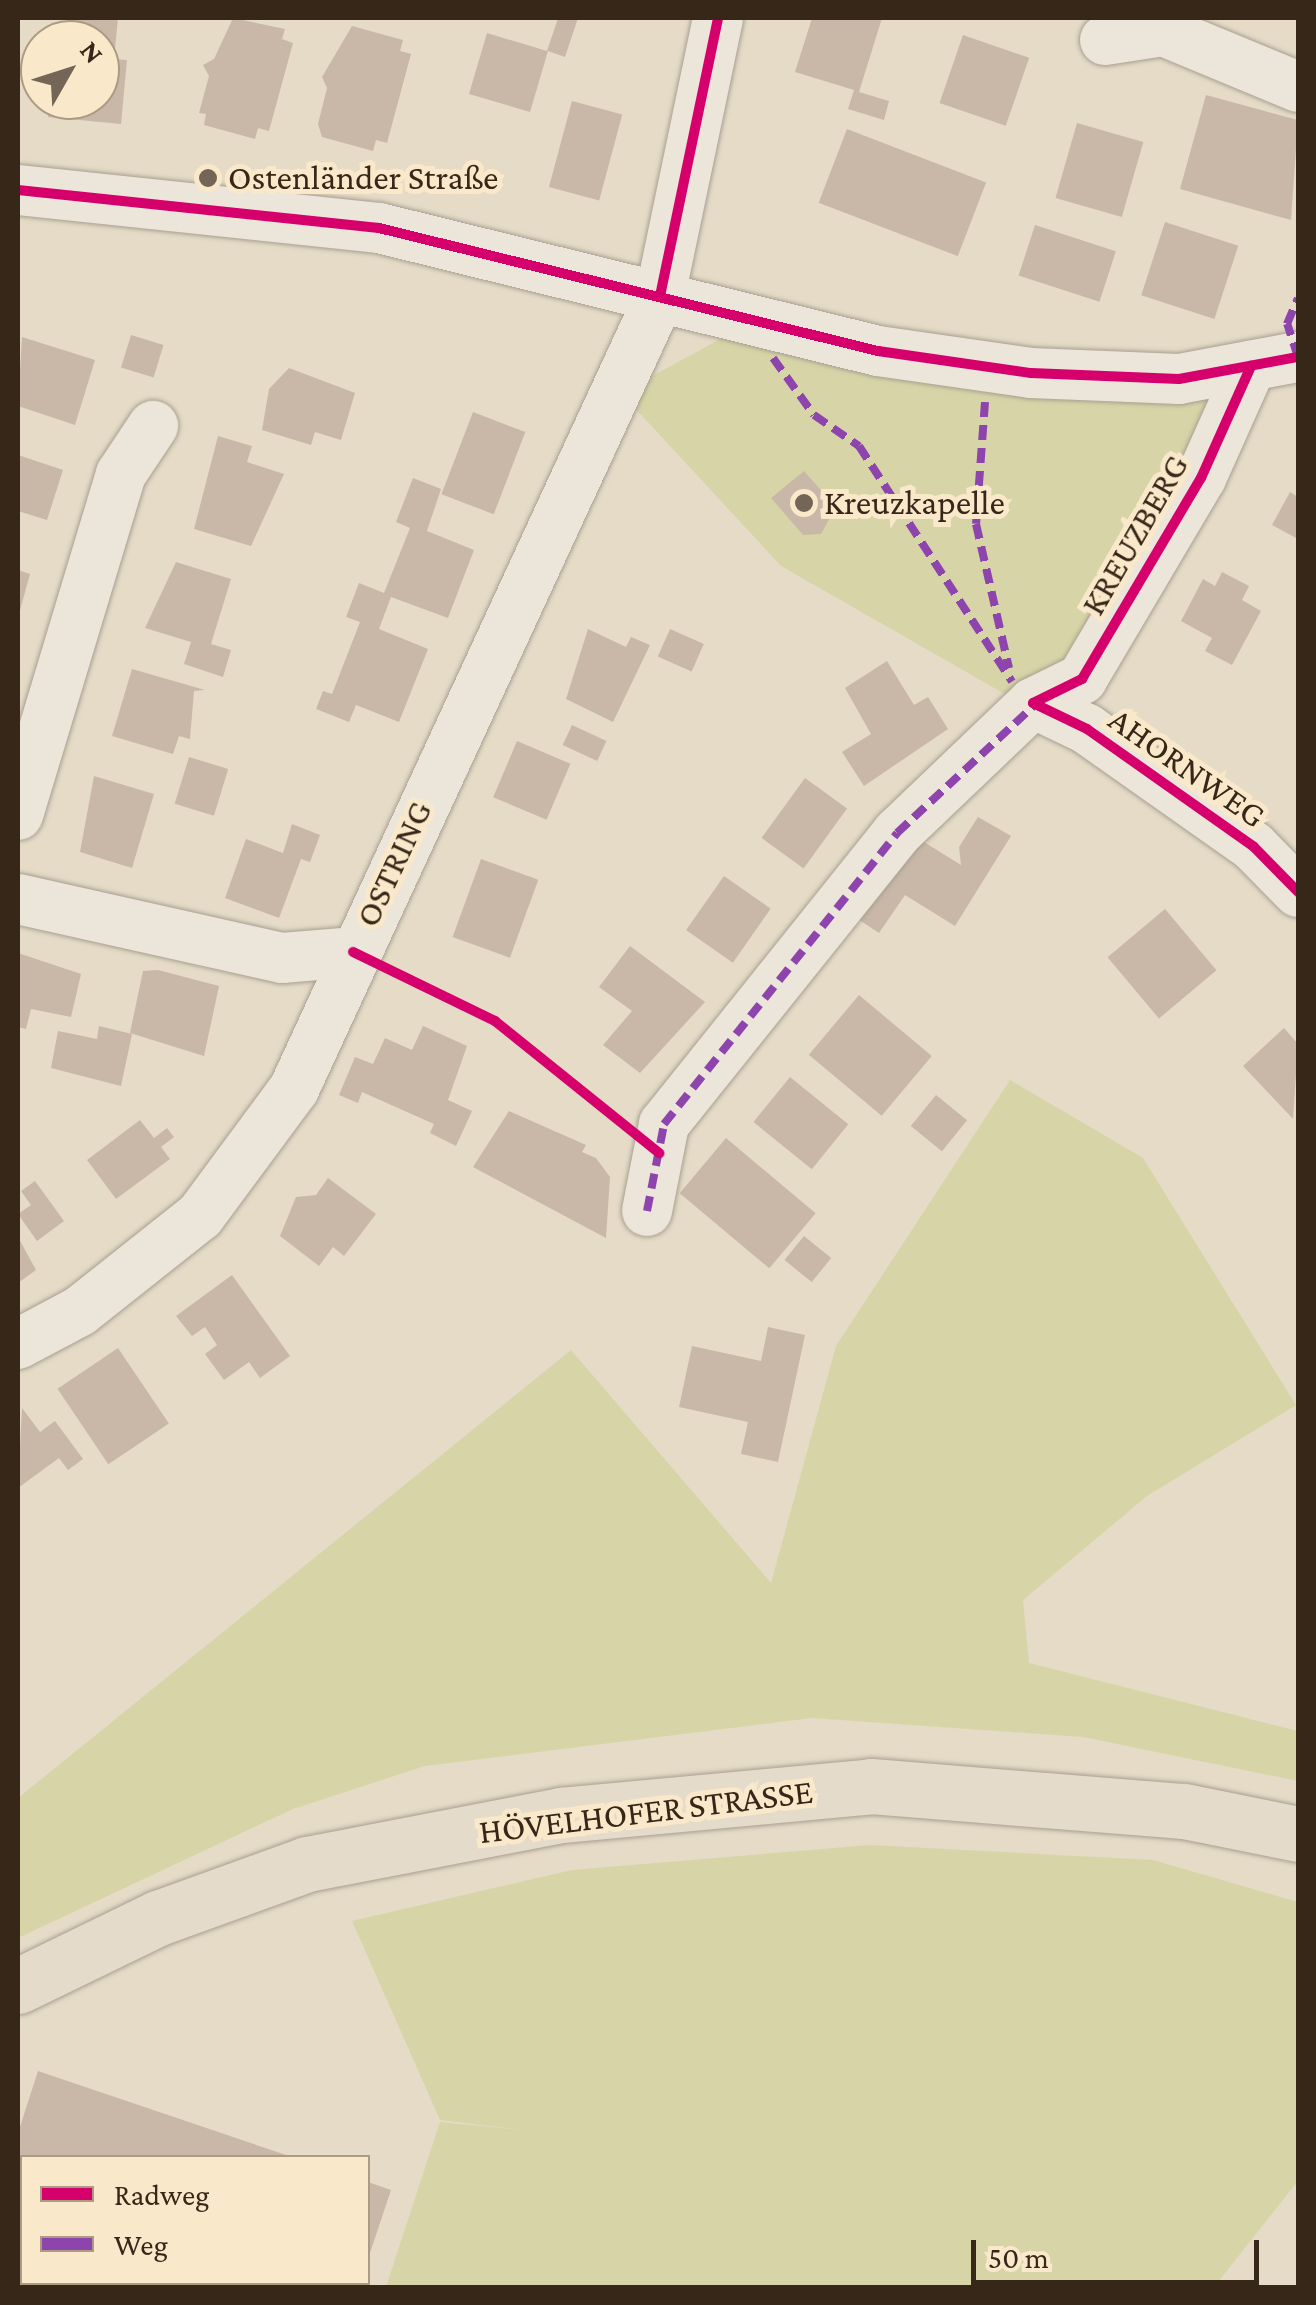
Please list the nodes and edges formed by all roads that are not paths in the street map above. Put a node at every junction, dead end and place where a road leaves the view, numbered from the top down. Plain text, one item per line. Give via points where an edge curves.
1 (718, 18) edge
2 (1105, 40) dead end
3 (1298, 87) edge
4 (18, 190) edge
5 (660, 296) junction
6 (1298, 357) edge
7 (1250, 366) junction
8 (153, 426) dead end
9 (1033, 703) junction
10 (18, 815) edge
11 (1298, 892) edge
12 (18, 900) edge
13 (353, 952) junction
14 (647, 1211) dead end
15 (18, 1344) edge
16 (1298, 1834) edge
17 (18, 1986) edge

1 - 5 street, OSTRING
2 - 3 street via 1162,31
4 - 5 street via 379,228
5 - 7 street via 878,351 1030,373 1179,378
5 - 13 street, OSTRING
6 - 7 street
7 - 9 street, KREUZBERG via 1201,478 1082,679
8 - 10 street via 121,474
9 - 11 street, AHORNWEG via 1087,730 1254,847
9 - 14 street, KREUZBERG via 897,833 664,1124
12 - 13 street via 282,958
13 - 15 street, OSTRING via 294,1089 200,1216 80,1311
16 - 17 main road, HÖVELHOFER STRASSE via 1184,1811 871,1786 561,1815 307,1864 158,1918

